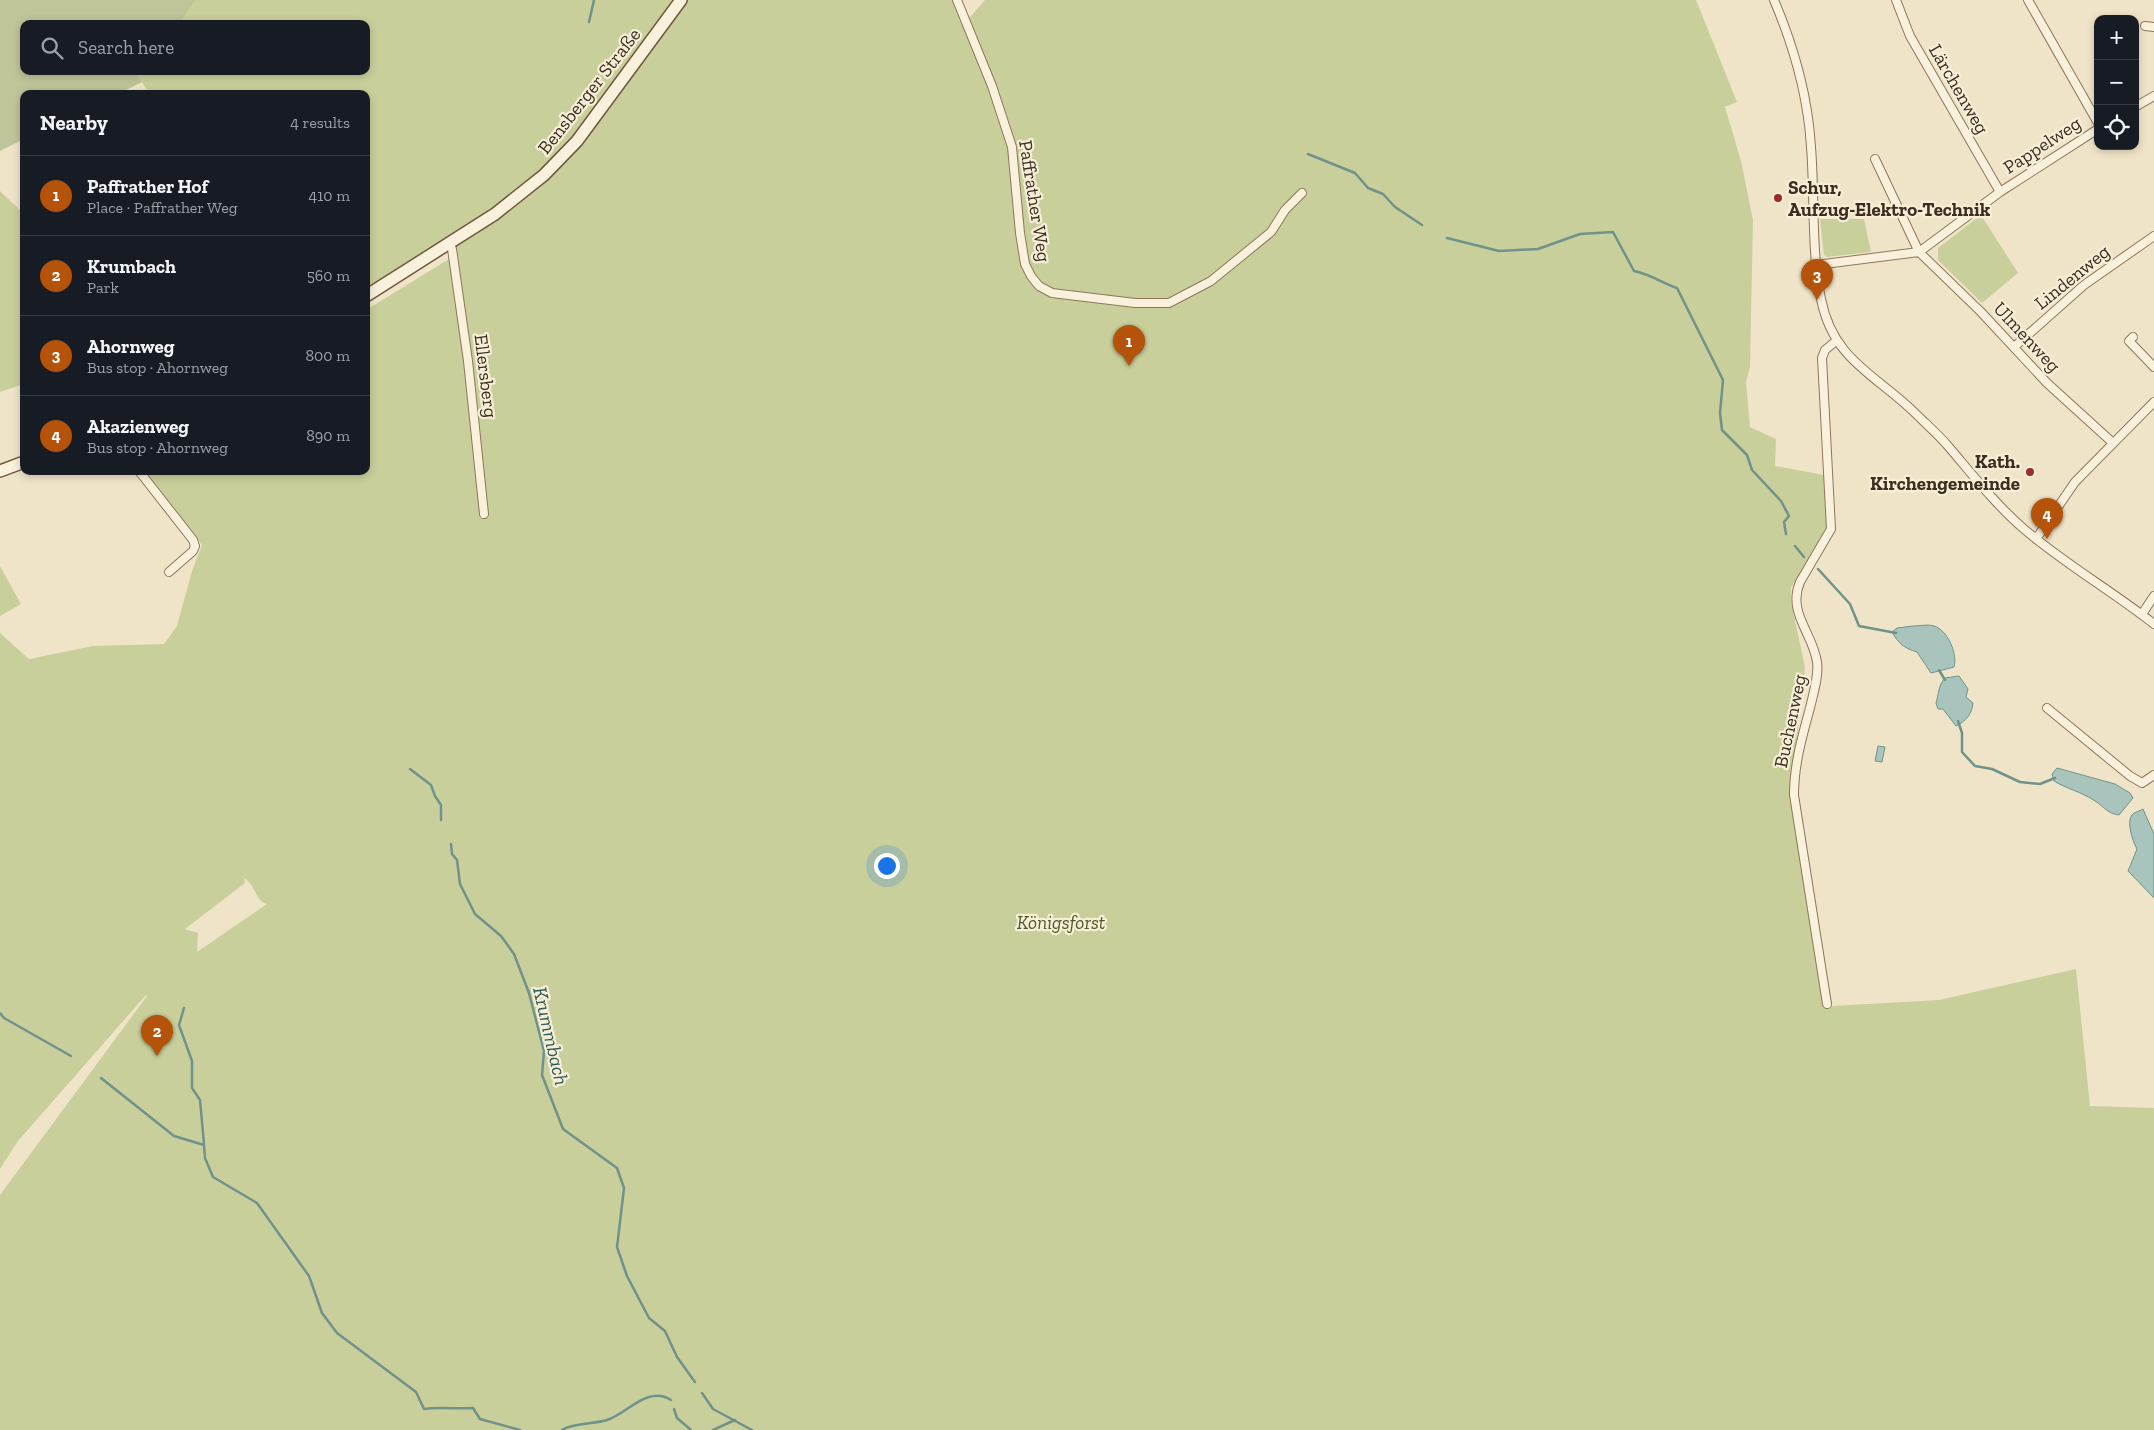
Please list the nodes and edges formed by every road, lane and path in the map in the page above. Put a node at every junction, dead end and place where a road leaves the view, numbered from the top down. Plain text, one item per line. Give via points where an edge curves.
1 (681, 0) edge
2 (957, 0) edge
3 (1774, 0) edge
4 (1896, 0) edge
5 (2028, 0) edge
6 (2145, 26) dead end
7 (2154, 27) edge
8 (2154, 96) edge
9 (2138, 105) edge
10 (2094, 116) edge
11 (2094, 132) edge
12 (1876, 159) dead end
13 (2000, 192) junction
14 (1302, 193) dead end
15 (2154, 236) edge
16 (449, 244) junction
17 (1919, 252) junction
18 (1816, 265) junction
19 (370, 293) edge
20 (2133, 337) dead end
21 (1836, 341) junction
22 (2014, 347) junction
23 (2154, 367) edge
24 (2154, 402) edge
25 (2113, 443) junction
26 (20, 464) edge
27 (0, 472) edge
28 (142, 475) edge
29 (484, 514) dead end
30 (2036, 539) junction
31 (169, 572) dead end
32 (2154, 596) edge
33 (2142, 614) junction
34 (2154, 624) edge
35 (2047, 708) dead end
36 (2154, 775) edge
37 (1827, 1004) dead end

1 - 16 main road, Bensberger Straße via 602,108 559,160 522,194
2 - 14 street, Paffrather Weg via 992,86 1012,147 1025,264 1039,286 1052,293 1135,303 1169,303 1211,281 1271,232 1285,210
3 - 18 street via 1788,34 1802,84 1811,145
4 - 13 street, Lärchenweg via 1910,36
5 - 10 street
6 - 7 street
8 - 9 street
11 - 13 street, Pappelweg
12 - 17 street
13 - 17 street, Pappelweg
15 - 22 street, Lindenweg via 2084,285
16 - 19 main road, Bensberger Straße
16 - 29 street, Ellersberg via 468,361
17 - 18 street, Pappelweg
17 - 22 street, Ulmenweg
18 - 21 street via 1828,327
20 - 23 street via 2129,341
21 - 30 street via 1848,356 1947,444 2007,512
21 - 37 street, Buchenweg via 1825,350 1822,358 1831,529 1800,582 1795,602 1817,662 1816,680 1794,774 1794,795
22 - 25 street, Ulmenweg via 2047,383
24 - 25 street
25 - 30 street via 2075,482
26 - 27 main road
28 - 31 street via 195,546
30 - 33 street
32 - 33 street
33 - 34 street
35 - 36 street via 2130,776 2142,783

